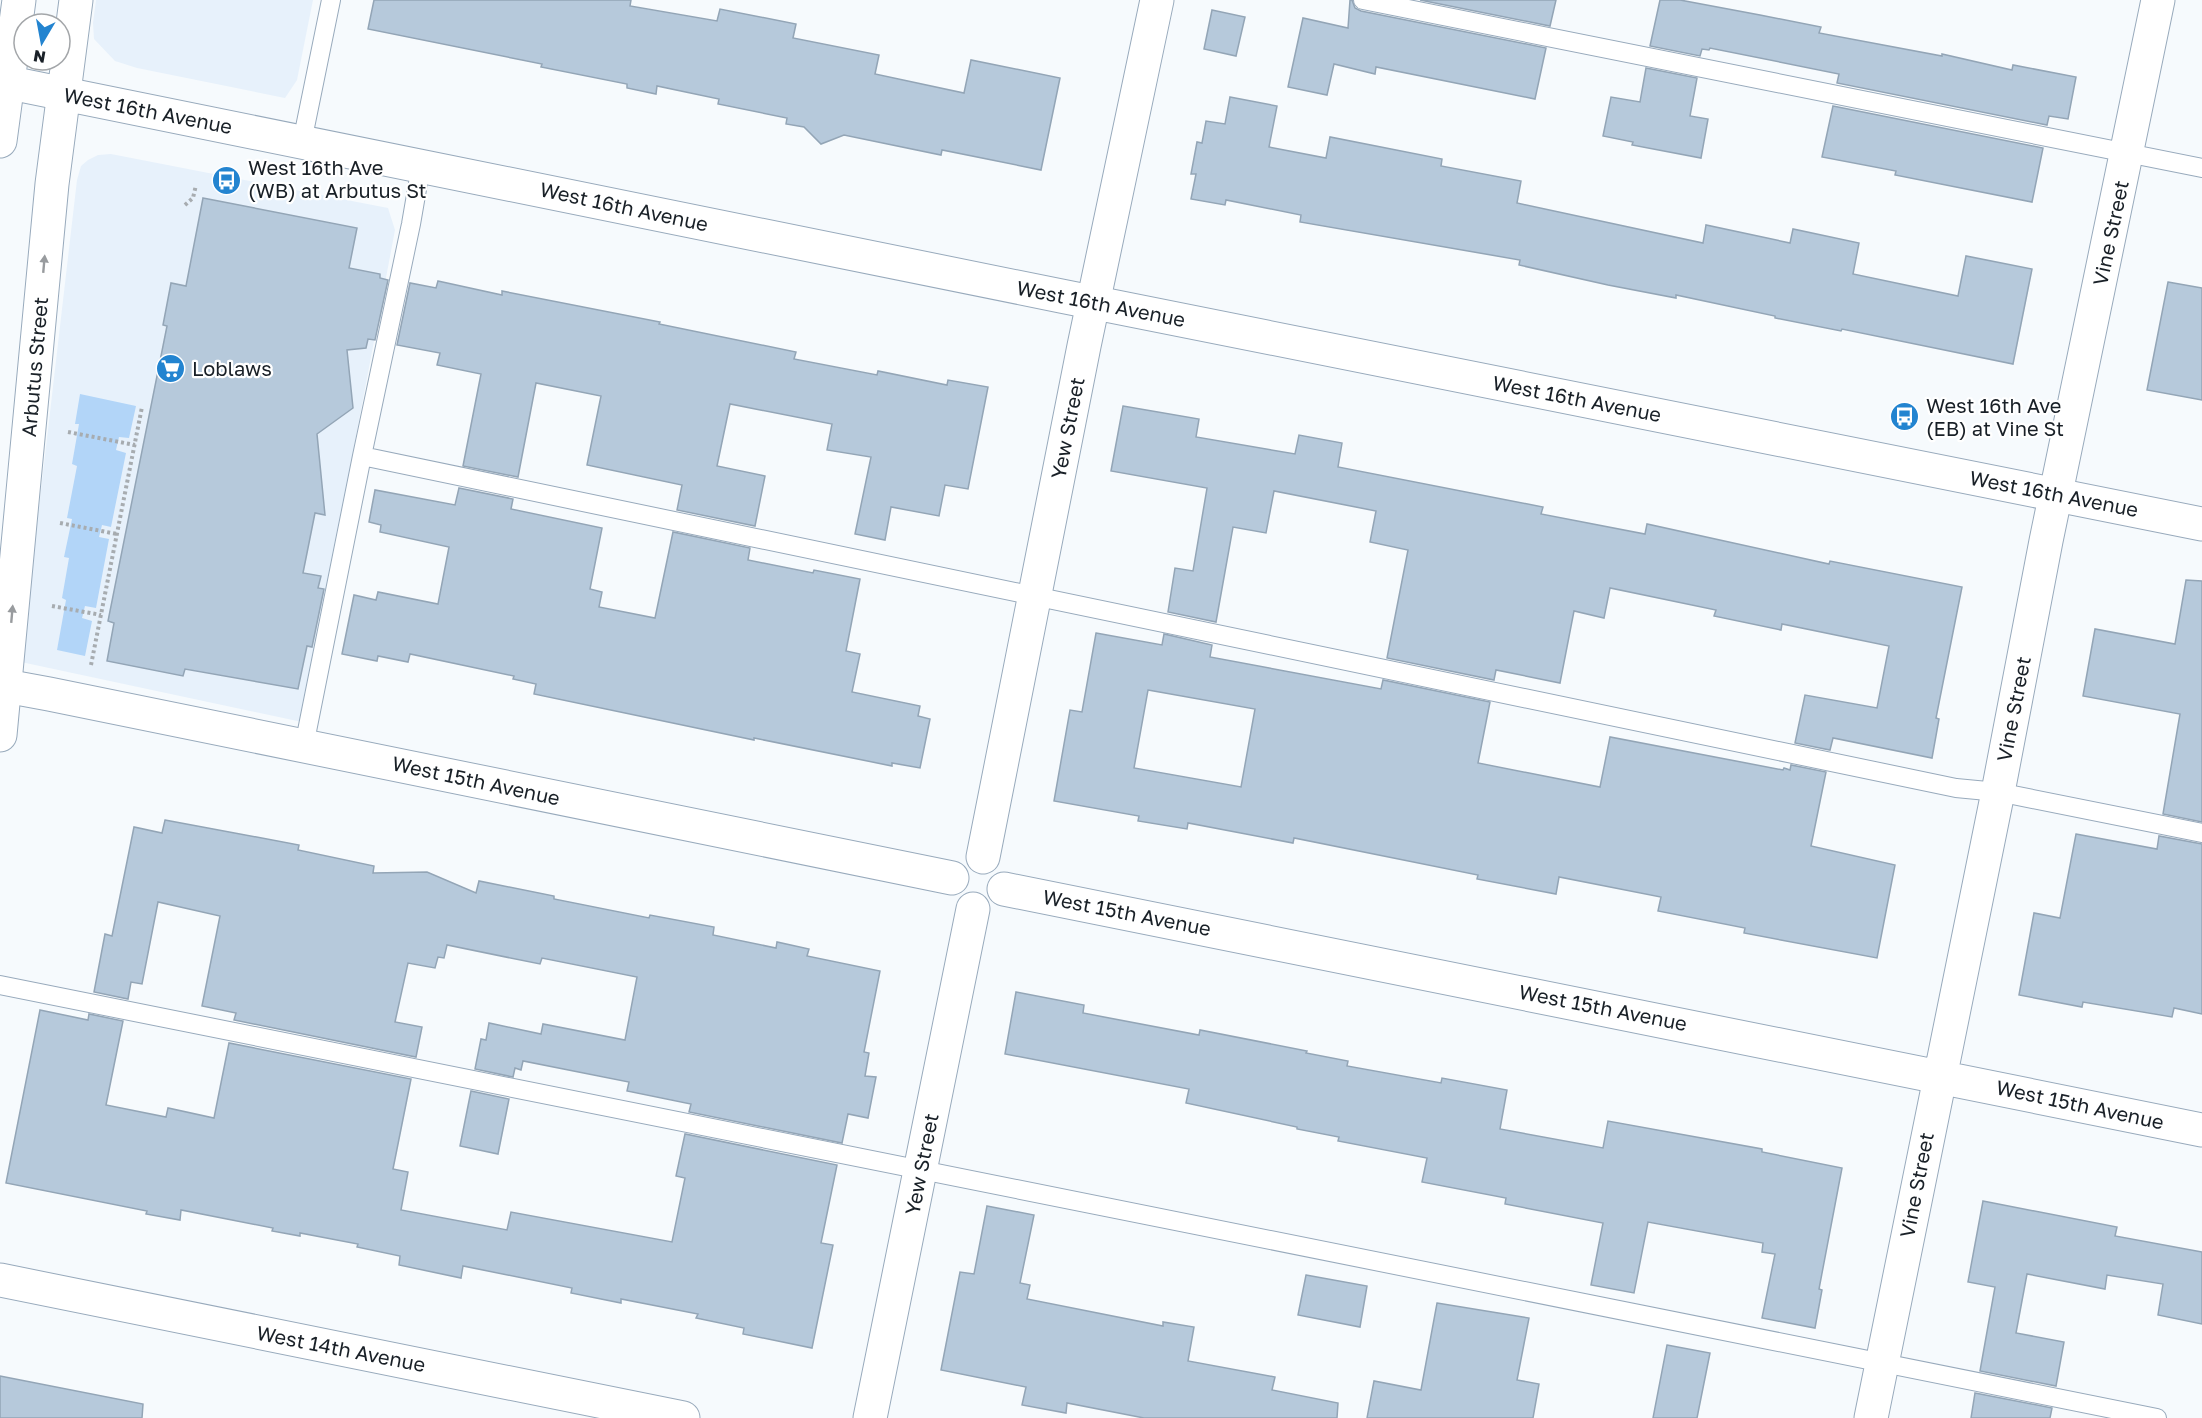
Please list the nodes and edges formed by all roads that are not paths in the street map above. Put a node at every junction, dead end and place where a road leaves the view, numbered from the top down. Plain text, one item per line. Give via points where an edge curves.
1 (19, 0) edge
2 (76, 0) edge
3 (331, 0) edge
4 (1157, 0) edge
5 (1363, 0) edge
6 (2158, 0) edge
7 (4, 82) edge
8 (63, 94) junction
9 (0, 141) edge
10 (302, 142) junction
11 (2127, 154) junction
12 (421, 166) junction
13 (2202, 168) edge
14 (1093, 302) junction
15 (362, 456) junction
16 (2057, 494) junction
17 (2202, 524) edge
18 (1035, 597) junction
19 (3, 686) edge
20 (0, 735) edge
21 (304, 746) junction
22 (1998, 792) junction
23 (2202, 832) edge
24 (983, 857) junction
25 (952, 878) junction
26 (1004, 889) junction
27 (973, 909) junction
28 (0, 985) edge
29 (1939, 1076) junction
30 (2202, 1130) edge
31 (920, 1170) junction
32 (0, 1280) edge
33 (1882, 1362) junction
34 (683, 1418) edge
35 (870, 1418) edge
36 (1870, 1418) edge
37 (2157, 1418) edge

1 - 7 street
2 - 8 street, Arbutus Street
3 - 10 lane
4 - 14 street, Yew Street
5 - 11 lane
6 - 11 street, Vine Street
7 - 8 street, West 16th Avenue
7 - 9 street
8 - 10 street, West 16th Avenue
19 -> 8 street, Arbutus Street
10 - 12 street, West 16th Avenue
11 - 13 lane
11 - 16 street, Vine Street
12 - 14 street, West 16th Avenue
12 - 15 lane
14 - 16 street, West 16th Avenue
14 - 18 street, Yew Street
15 - 18 lane
15 - 21 lane
16 - 17 street, West 16th Avenue
16 - 22 street, Vine Street
18 - 22 lane via 1956,788
18 - 24 street, Yew Street
19 - 20 street, Arbutus Street
19 - 21 street, West 15th Avenue
21 - 25 street, West 15th Avenue
22 - 23 lane
22 - 29 street, Vine Street
24 - 25 street via 961,864
24 - 26 street via 1002,872
25 - 27 street via 958,901
26 - 27 street via 990,908
26 - 29 street, West 15th Avenue
27 - 31 street, Yew Street
28 - 31 lane
29 - 30 street, West 15th Avenue
29 - 33 street, Vine Street
31 - 33 lane
31 - 35 street, Yew Street
32 - 34 street, West 14th Avenue
33 - 36 street, Vine Street
33 - 37 lane

